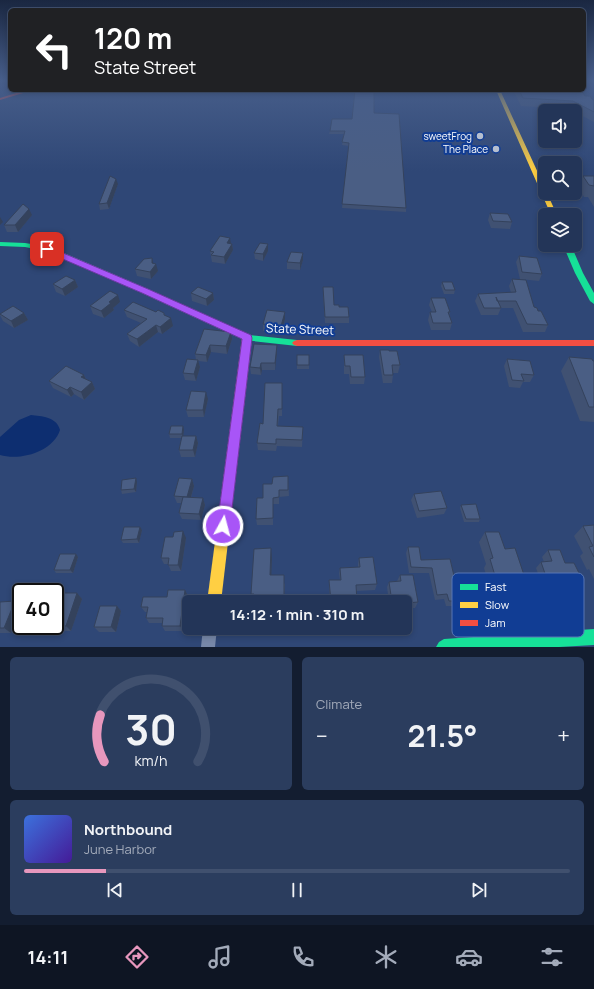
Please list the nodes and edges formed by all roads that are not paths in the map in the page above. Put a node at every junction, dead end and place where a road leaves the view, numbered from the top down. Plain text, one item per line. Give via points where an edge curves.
1 (507, 110) edge
2 (551, 208) edge
3 (0, 244) edge
4 (570, 252) edge
5 (594, 301) edge
6 (247, 338) junction
7 (594, 343) edge
8 (215, 595) edge
9 (209, 635) edge
10 (594, 637) edge
11 (208, 647) edge
12 (444, 647) edge

1 - 2 main road
3 - 6 main road, State Street via 47,249
4 - 5 main road
6 - 7 main road, State Street via 292,343
6 - 8 main road
9 - 11 street
10 - 12 main road

